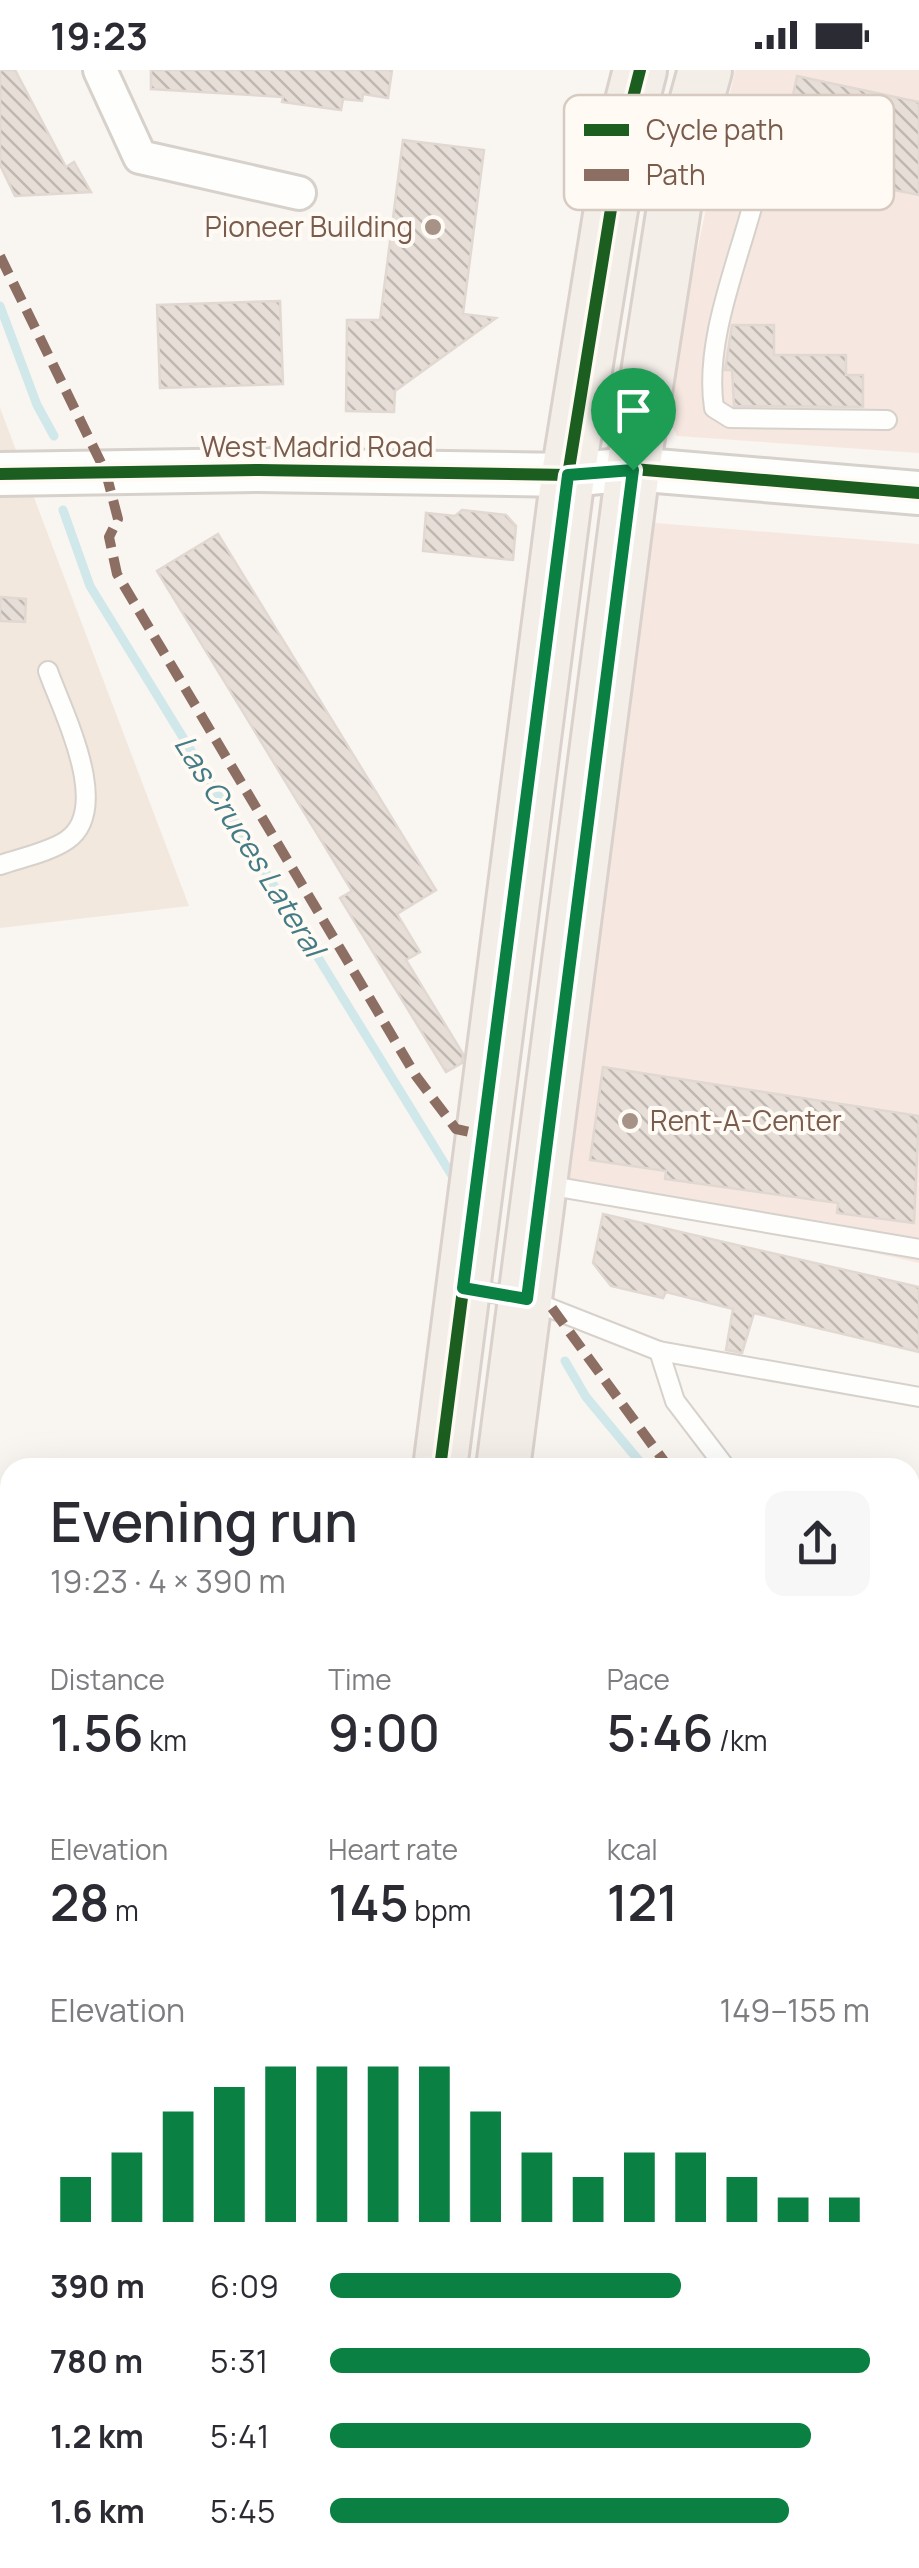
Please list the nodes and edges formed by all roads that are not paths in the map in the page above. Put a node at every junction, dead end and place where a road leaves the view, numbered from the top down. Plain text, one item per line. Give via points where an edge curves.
1 (100, 70) edge
2 (640, 70) edge
3 (705, 70) edge
4 (634, 95) edge
5 (698, 95) edge
6 (299, 193) dead end
7 (611, 210) edge
8 (674, 210) edge
9 (751, 210) edge
10 (887, 420) dead end
11 (633, 470) junction
12 (0, 474) edge
13 (568, 475) junction
14 (919, 493) edge
15 (48, 671) dead end
16 (0, 865) edge
17 (502, 1000) junction
18 (563, 1009) junction
19 (541, 1184) junction
20 (919, 1249) edge
21 (463, 1288) junction
22 (527, 1299) junction
23 (659, 1351) junction
24 (919, 1396) edge
25 (441, 1458) edge
26 (503, 1458) edge
27 (718, 1458) edge

1 - 6 street via 140,157
2 - 4 main road
3 - 5 main road
7 - 13 main road
8 - 11 main road
9 - 10 lane via 716,346 714,408 730,418
11 - 13 street, West Madrid Road
11 - 14 street, West Madrid Road
11 - 18 main road
12 - 13 street, West Madrid Road
13 - 17 main road
15 - 16 lane via 89,786 81,820 68,840
17 - 18 main road
17 - 21 main road
18 - 19 main road
19 - 20 lane
19 - 22 main road
21 - 22 lane
21 - 25 main road
22 - 23 lane
22 - 26 main road
23 - 24 lane
23 - 27 lane via 675,1401

